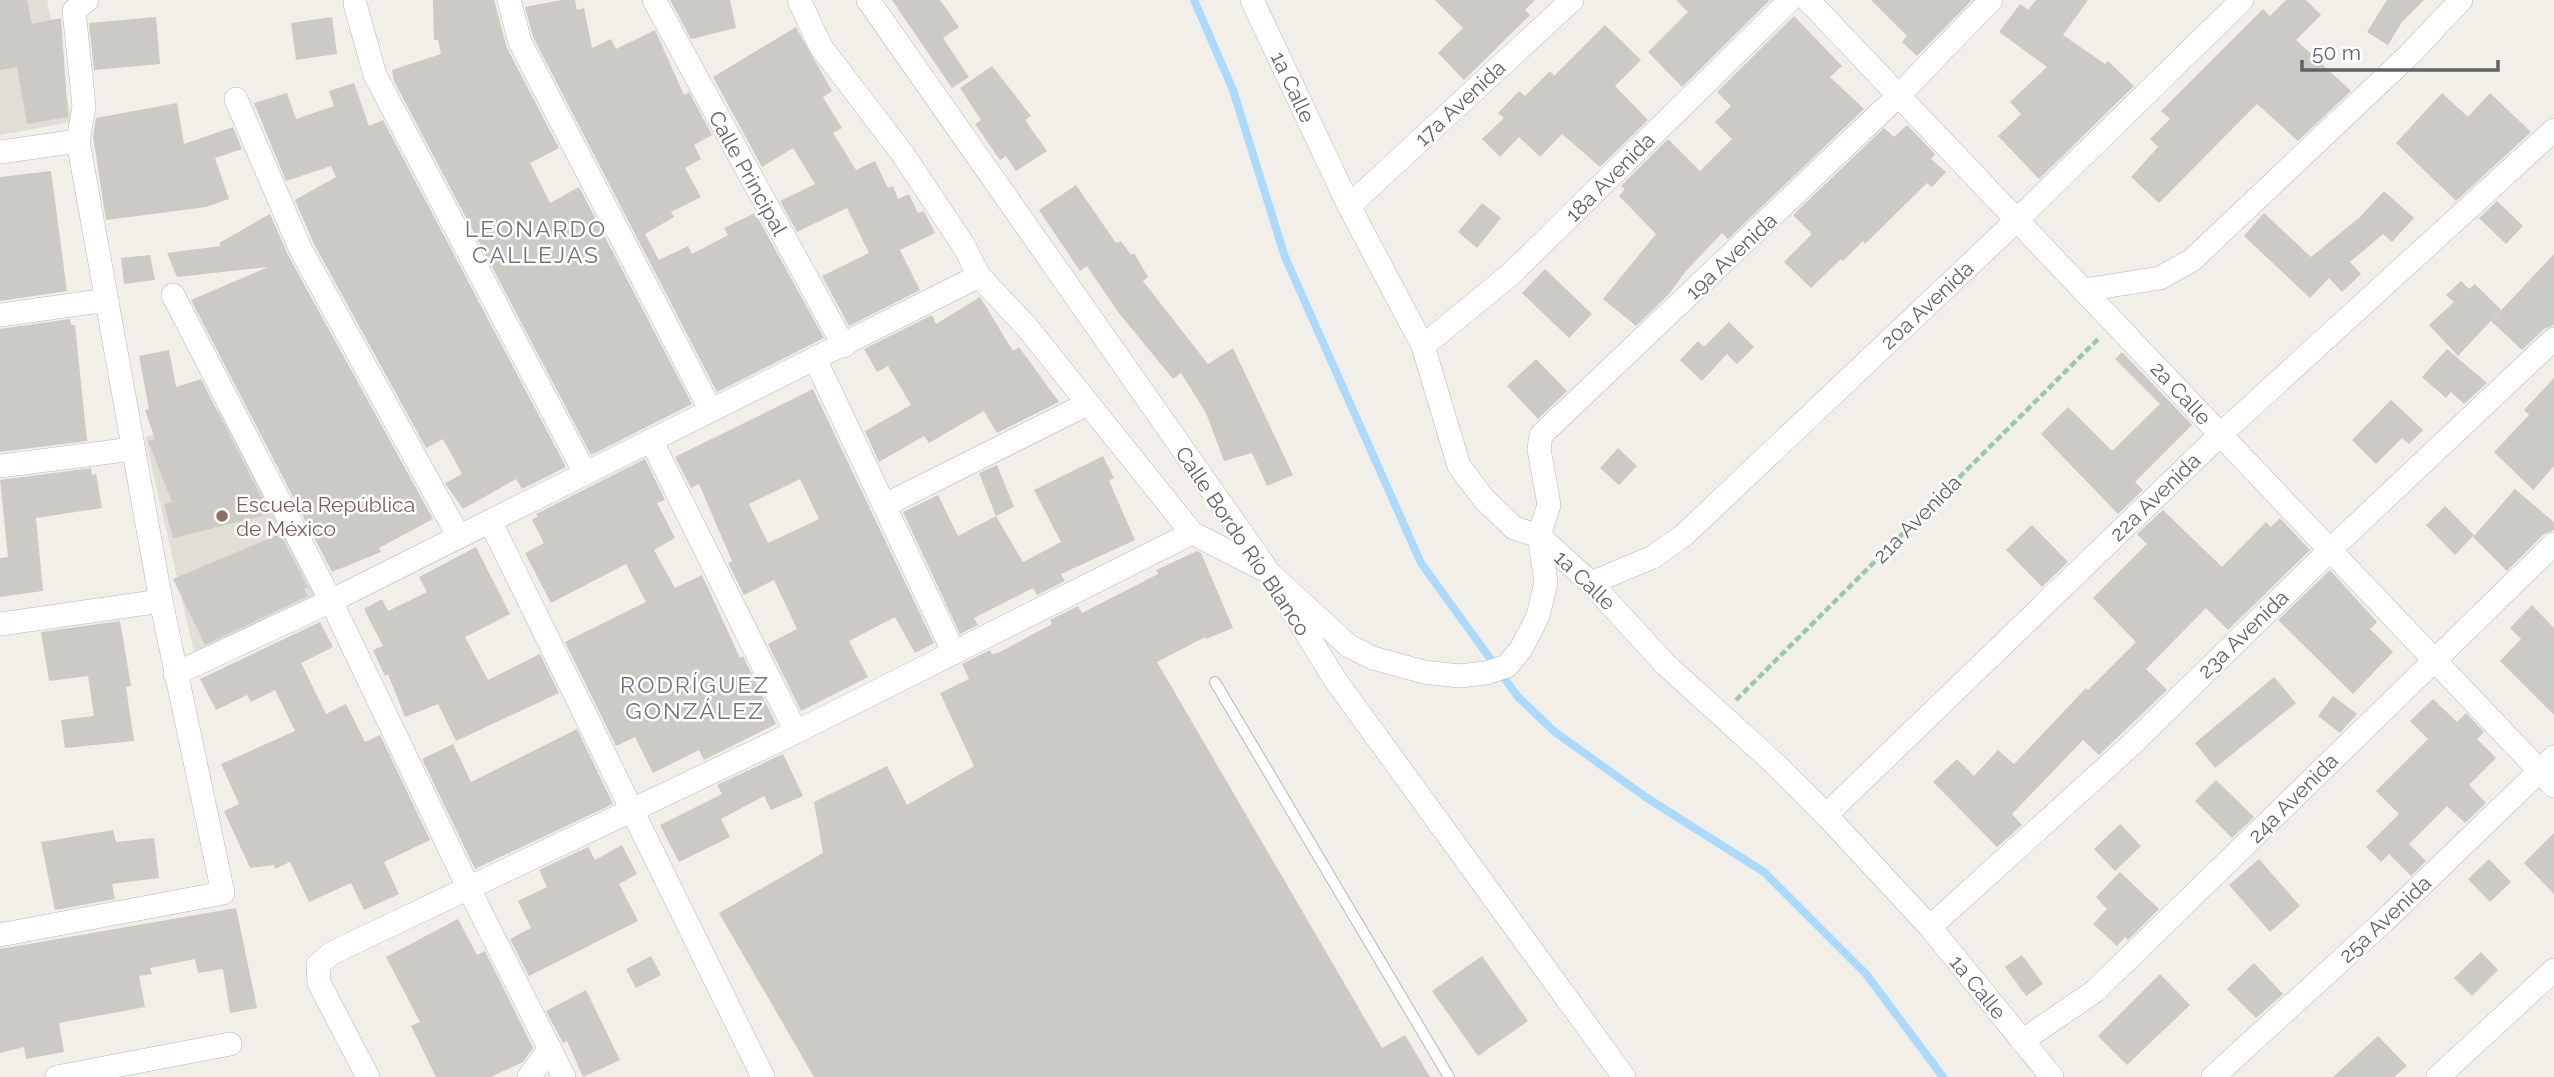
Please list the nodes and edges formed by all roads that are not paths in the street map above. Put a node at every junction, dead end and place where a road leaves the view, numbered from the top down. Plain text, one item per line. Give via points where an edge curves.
1 (87, 0) edge
2 (509, 0) edge
3 (654, 0) edge
4 (799, 0) edge
5 (869, 0) edge
6 (1252, 0) edge
7 (1572, 0) edge
8 (1790, 0) edge
9 (1808, 0) edge
10 (1991, 0) edge
11 (2242, 0) edge
12 (2461, 0) edge
13 (355, 4) dead end
14 (1899, 96) junction
15 (236, 99) dead end
16 (2554, 130) edge
17 (78, 141) junction
18 (0, 152) edge
19 (1349, 206) junction
20 (2017, 220) junction
21 (979, 276) junction
22 (2084, 290) junction
23 (173, 295) dead end
24 (107, 300) junction
25 (0, 315) edge
26 (2554, 339) edge
27 (844, 346) junction
28 (1423, 346) junction
29 (815, 359) junction
30 (1086, 405) junction
31 (710, 409) junction
32 (2221, 434) junction
33 (651, 440) junction
34 (133, 449) junction
35 (0, 466) edge
36 (585, 473) junction
37 (885, 505) junction
38 (489, 521) junction
39 (1192, 533) junction
40 (1539, 536) junction
41 (459, 537) junction
42 (2554, 544) edge
43 (2330, 550) junction
44 (1267, 571) junction
45 (1591, 583) junction
46 (160, 601) junction
47 (331, 601) junction
48 (0, 624) edge
49 (954, 653) junction
50 (2434, 659) junction
51 (175, 674) junction
52 (1214, 682) dead end
53 (796, 732) junction
54 (2549, 771) edge
55 (633, 811) junction
56 (1826, 815) junction
57 (469, 889) junction
58 (1930, 927) junction
59 (0, 935) edge
60 (2554, 970) edge
61 (2022, 1041) junction
62 (230, 1044) dead end
63 (550, 1049) junction
64 (57, 1077) edge
65 (368, 1077) edge
66 (529, 1077) edge
67 (564, 1077) edge
68 (763, 1077) edge
69 (1449, 1077) edge
70 (1625, 1077) edge
71 (2052, 1077) edge
72 (2213, 1077) edge
73 (2438, 1077) edge

1 - 17 street via 74,11 84,106
2 - 31 street via 520,42
3 - 27 street, Calle Principal
4 - 21 street via 821,47 902,153
5 - 44 street, Calle Bordo Río Blanco
6 - 19 street, 1a Calle
7 - 19 street, 17a Avenida
8 - 28 street, 18a Avenida via 1511,275
9 - 14 street, 2a Calle
10 - 14 street, 19a Avenida
11 - 20 street, 20a Avenida
12 - 22 street via 2192,260 2160,278
13 - 36 street via 375,75
14 - 20 street, 2a Calle
14 - 40 street, 19a Avenida via 1541,436 1549,506
15 - 41 street via 300,248
16 - 32 street, 22a Avenida
17 - 18 street
17 - 24 street
19 - 28 street, 1a Calle
20 - 22 street, 2a Calle
20 - 45 street, 20a Avenida via 1684,535 1653,557
21 - 27 street
21 - 30 street via 1026,326
22 - 32 street, 2a Calle
23 - 47 street
24 - 25 street
24 - 34 street
26 - 43 street, 23a Avenida
27 - 29 street
28 - 40 street, 1a Calle via 1459,466 1483,499 1514,528
29 - 31 street
29 - 37 street
30 - 37 street
30 - 39 street
31 - 33 street
32 - 43 street, 2a Calle
32 - 56 street, 22a Avenida
33 - 36 street
33 - 53 street
34 - 35 street
34 - 46 street
36 - 38 street
37 - 49 street
38 - 41 street
38 - 55 street
39 - 44 street
39 - 49 street
40 - 44 street via 1546,582 1538,616 1507,666 1486,673 1424,672 1373,658 1349,646
40 - 45 street, 1a Calle
41 - 47 street
42 - 50 street, 24a Avenida
43 - 50 street, 2a Calle
43 - 58 street, 23a Avenida via 2130,746
44 - 70 street, Calle Bordo Río Blanco via 1336,681
45 - 56 street, 1a Calle via 1665,664
46 - 48 street
46 - 51 street
47 - 51 street
47 - 57 street
49 - 53 street
50 - 54 street, 2a Calle
50 - 61 street, 24a Avenida via 2095,991
51 - 59 street via 223,893
52 - 69 lane
53 - 55 street
54 - 72 street, 25a Avenida
55 - 57 street
55 - 68 street
56 - 58 street, 1a Calle
57 - 63 street
57 - 65 street via 332,953 318,965 319,983
58 - 61 street, 1a Calle
60 - 73 street
61 - 71 street, 1a Calle
62 - 64 street
63 - 66 street
63 - 67 street

